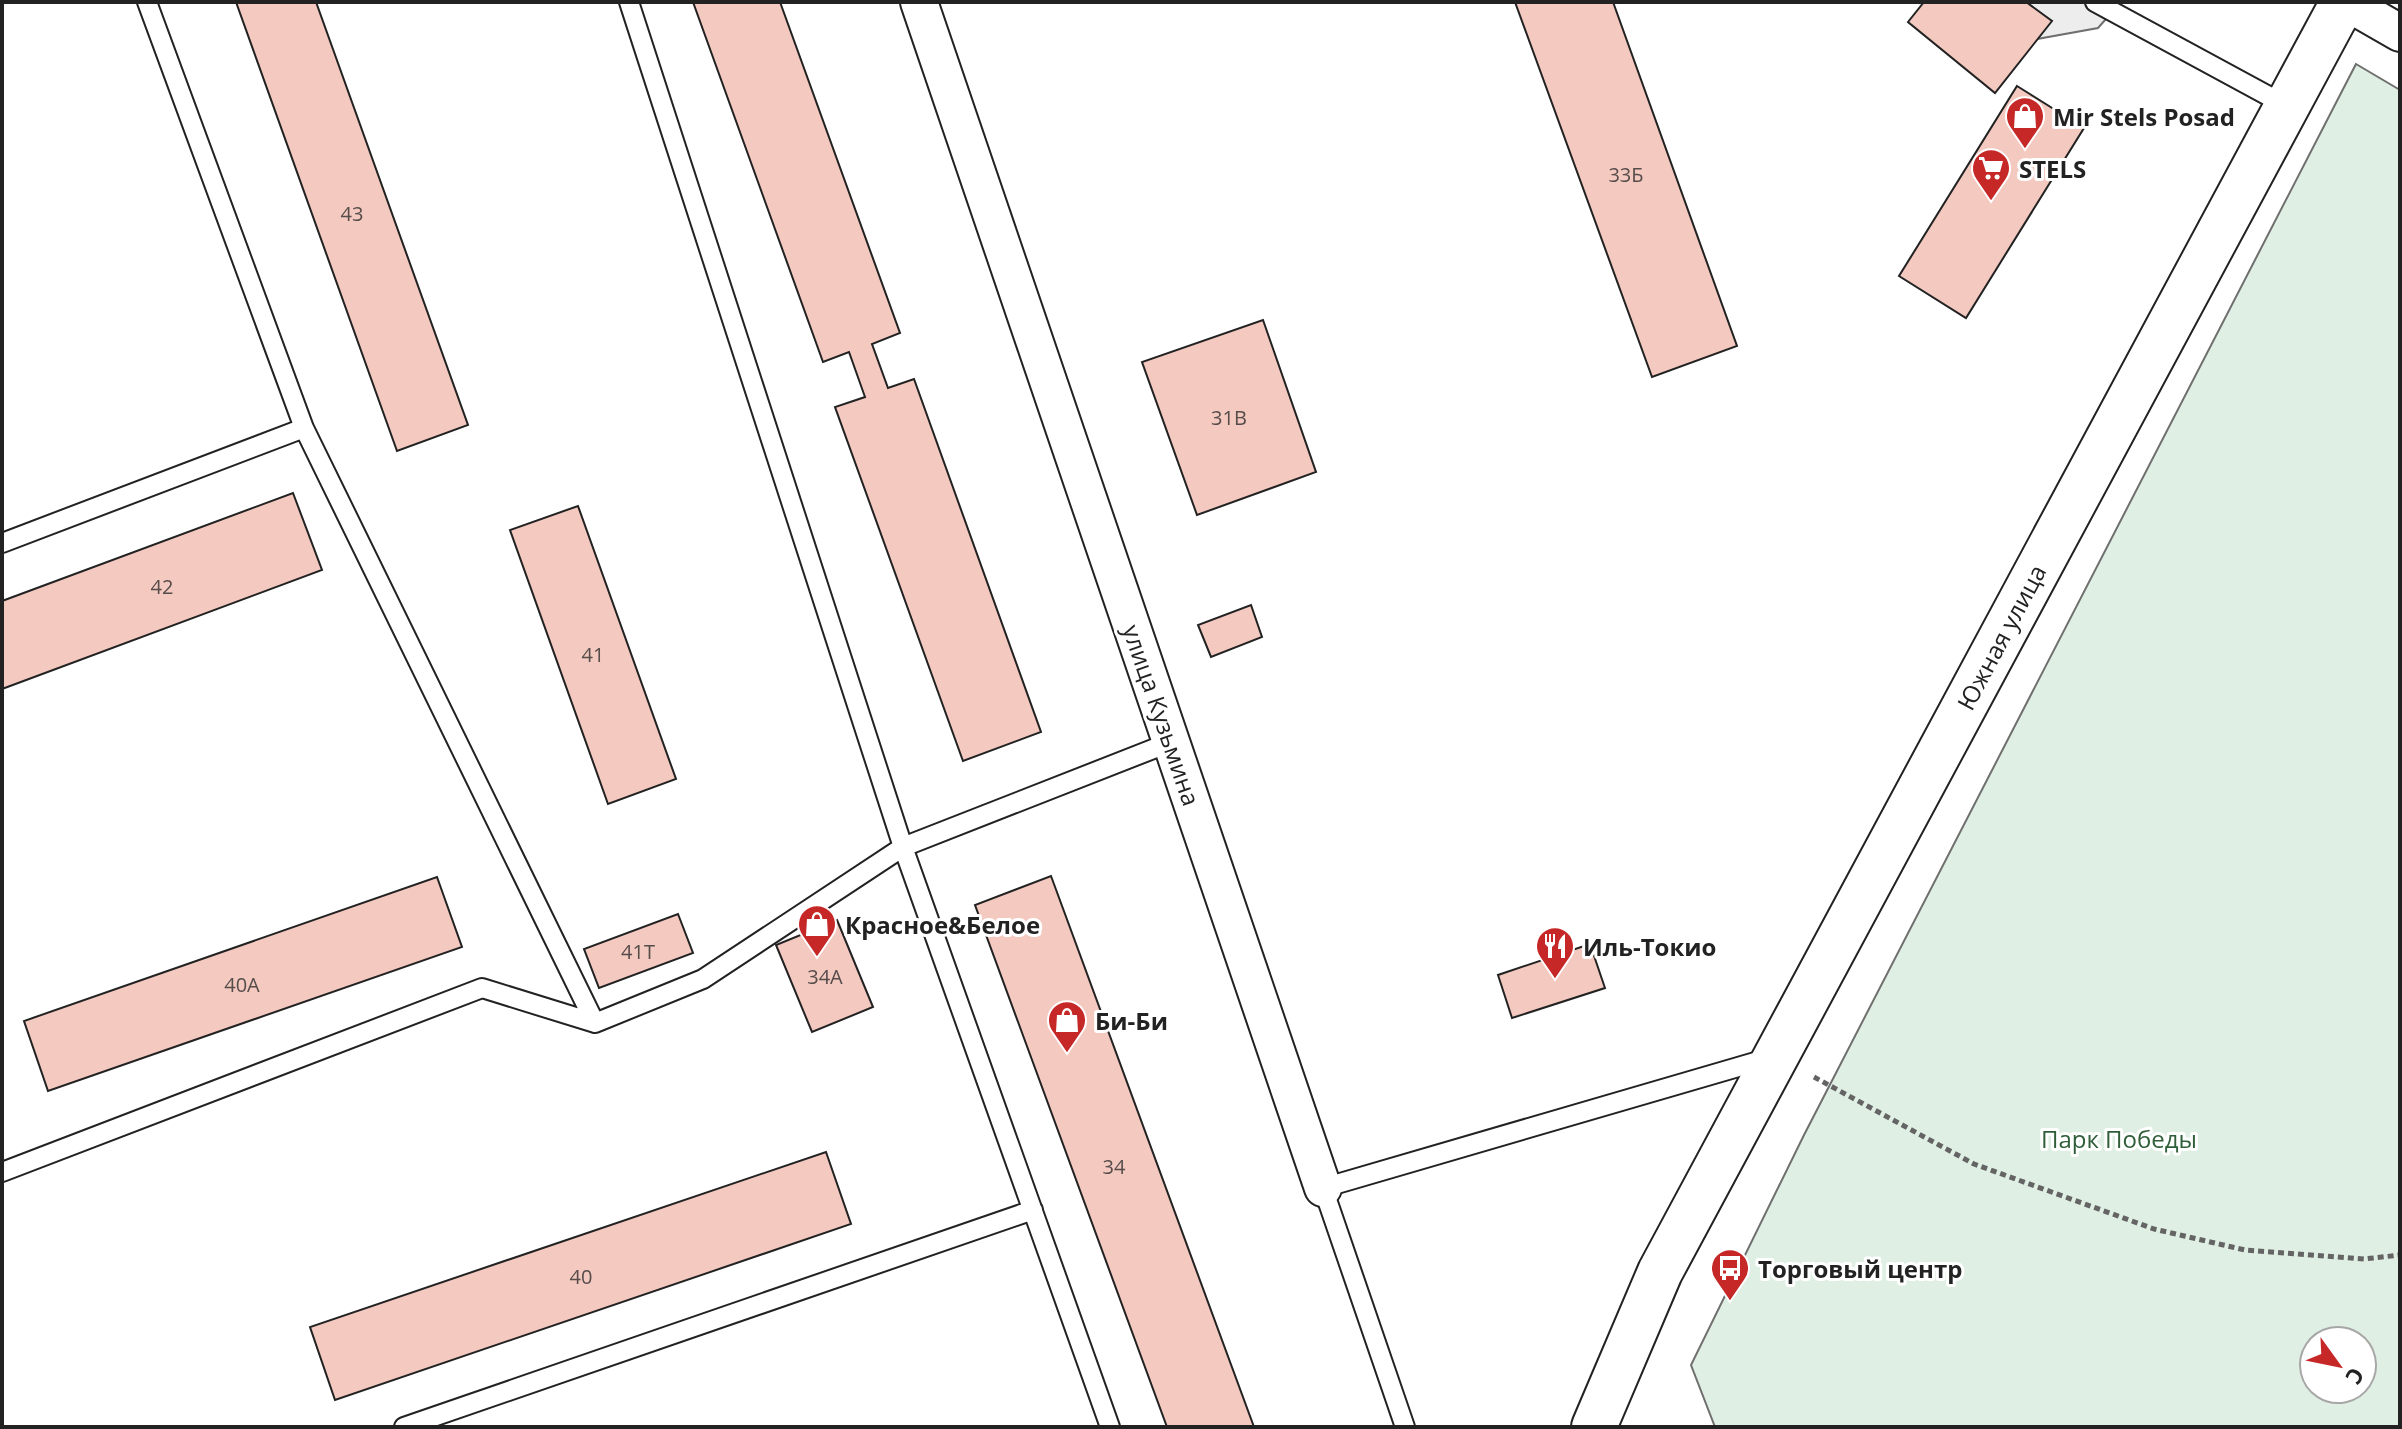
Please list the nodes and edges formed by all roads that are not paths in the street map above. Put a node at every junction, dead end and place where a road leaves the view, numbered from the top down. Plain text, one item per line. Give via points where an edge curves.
1 (147, 2) edge
2 (629, 2) edge
3 (919, 2) edge
4 (2095, 2) edge
5 (2344, 2) edge
6 (2400, 33) edge
7 (2287, 106) junction
8 (304, 428) junction
9 (2, 543) edge
10 (1171, 742) junction
11 (903, 847) junction
12 (595, 1023) junction
13 (1776, 1056) junction
14 (2, 1172) edge
15 (1323, 1188) junction
16 (1033, 1210) junction
17 (404, 1427) edge
18 (1110, 1427) edge
19 (1405, 1427) edge
20 (1594, 1427) edge

1 - 8 lane
2 - 11 lane
3 - 10 street, улица Кузьмина
4 - 7 lane
5 - 6 street
5 - 7 street, Южная улица
7 - 13 street, Южная улица
8 - 9 lane
8 - 12 lane
10 - 11 lane
10 - 15 street, улица Кузьмина
11 - 12 lane via 703,979
11 - 16 lane
12 - 14 lane via 482,988
13 - 15 lane
13 - 20 street, Южная улица via 1660,1272
15 - 19 lane, улица Кузьмина
16 - 17 lane
16 - 18 lane

